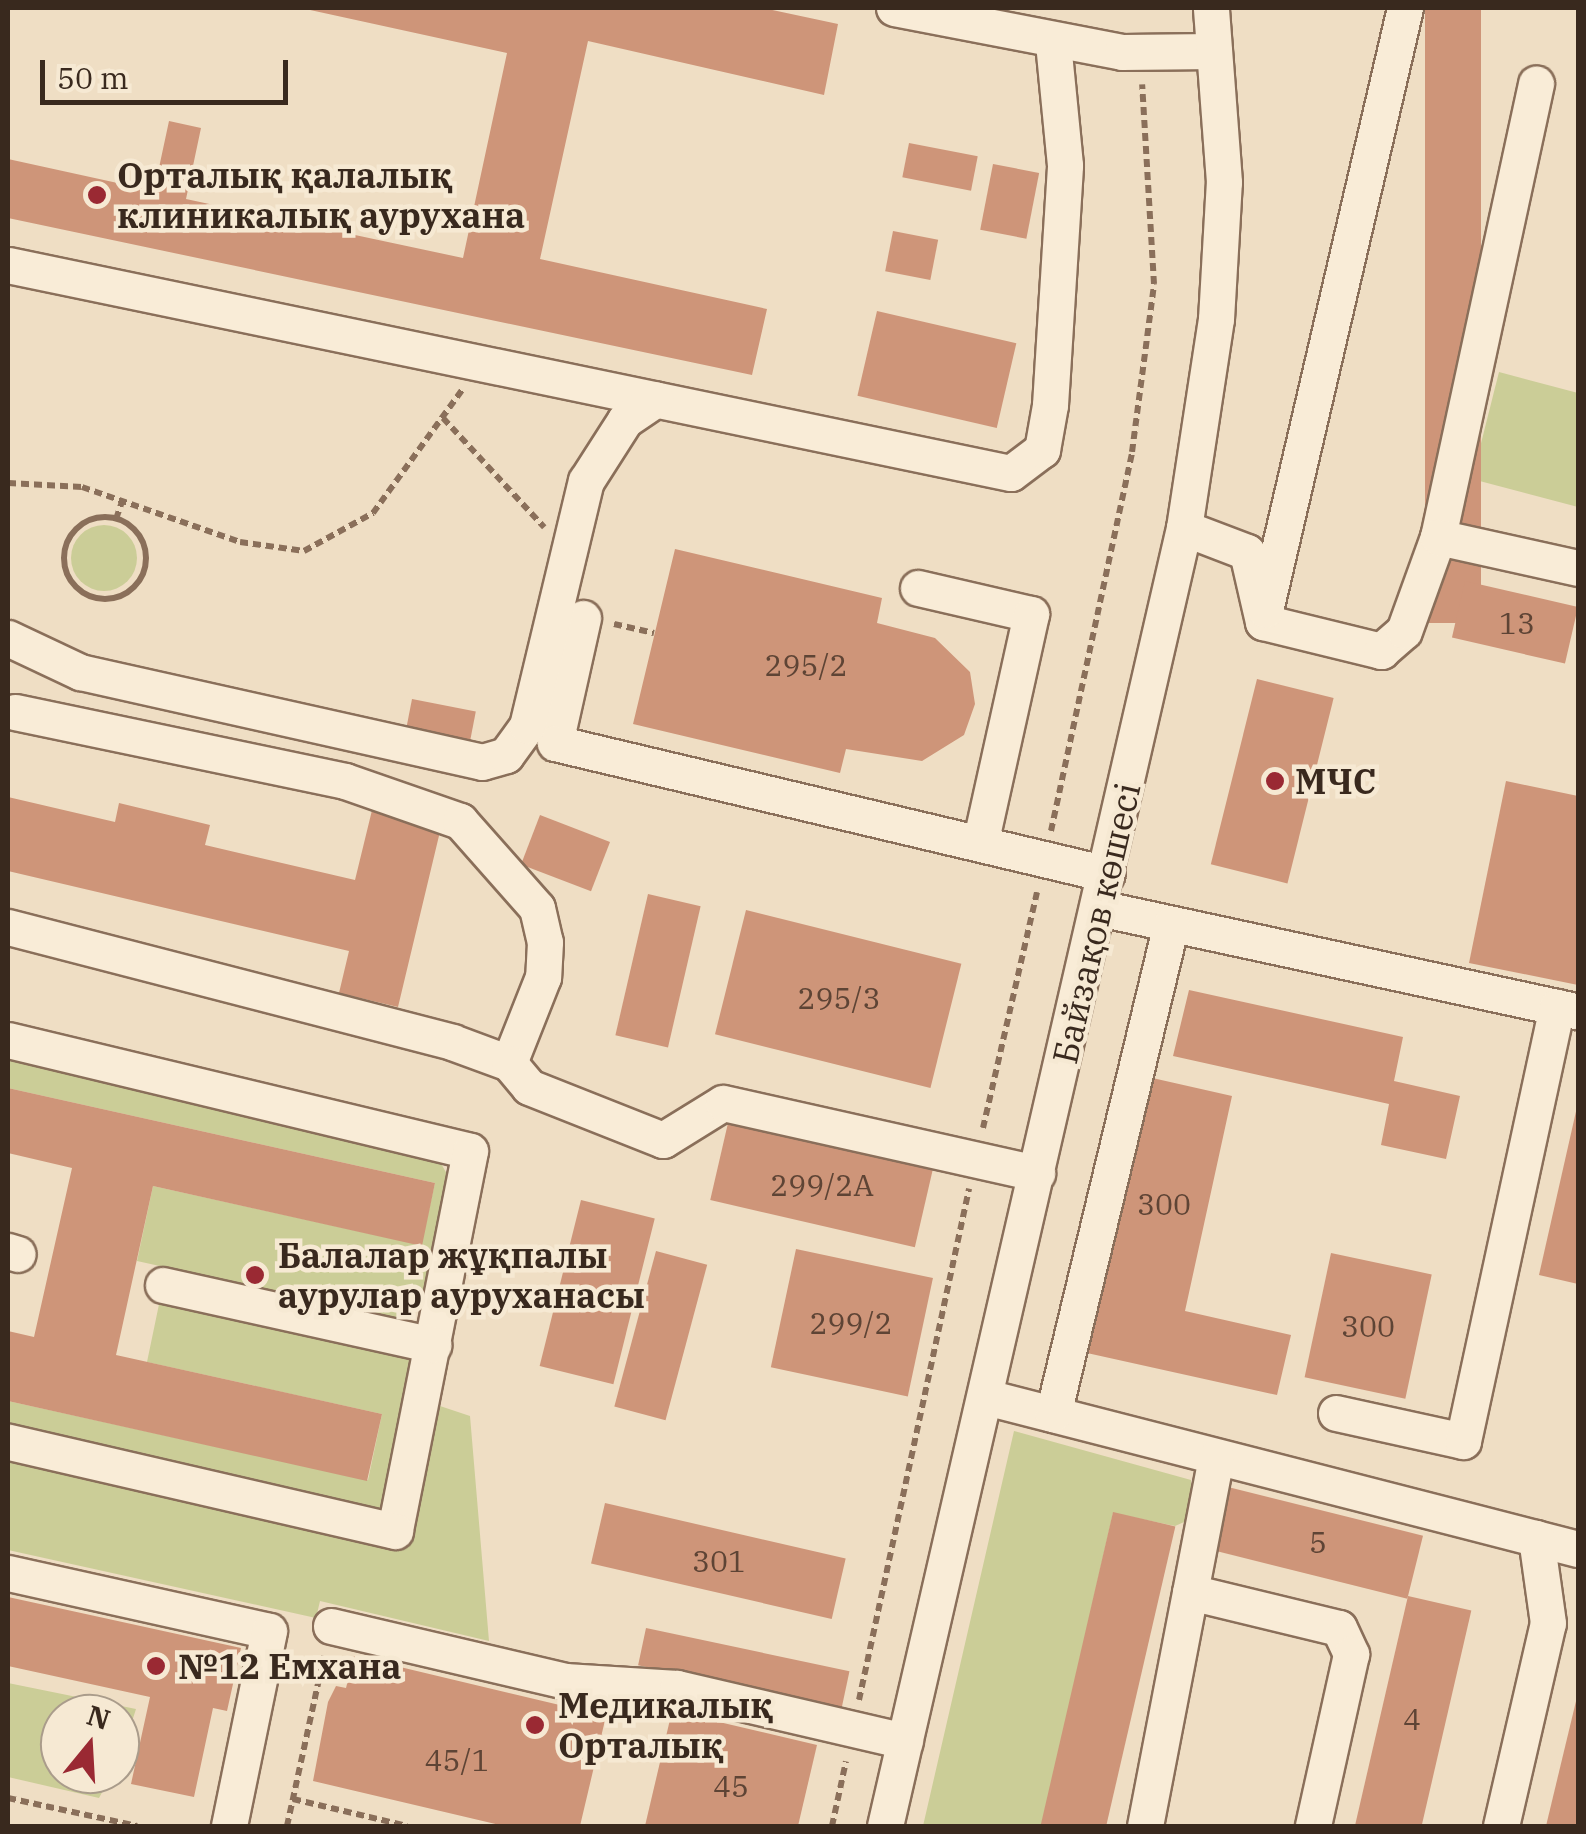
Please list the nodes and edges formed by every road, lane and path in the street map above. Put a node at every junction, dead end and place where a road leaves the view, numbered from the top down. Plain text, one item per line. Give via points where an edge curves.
1 (894, 8) edge
2 (1211, 8) edge
3 (1406, 8) edge
4 (1053, 42) junction
5 (1214, 52) junction
6 (1140, 54) junction
7 (1536, 83) dead end
8 (8, 264) edge
9 (478, 362) junction
10 (656, 399) junction
11 (442, 418) junction
12 (8, 483) edge
13 (123, 499) junction
14 (116, 519) junction
15 (1184, 528) junction
16 (1438, 537) junction
17 (567, 552) junction
18 (1578, 568) edge
19 (918, 588) dead end
20 (583, 618) dead end
21 (1262, 622) junction
22 (8, 638) edge
23 (15, 712) dead end
24 (981, 839) junction
25 (1045, 857) junction
26 (1103, 891) junction
27 (1170, 924) junction
28 (8, 927) edge
29 (1568, 1009) edge
30 (8, 1040) edge
31 (509, 1063) junction
32 (976, 1156) junction
33 (1037, 1173) junction
34 (164, 1285) dead end
35 (434, 1345) junction
36 (986, 1397) junction
37 (1336, 1413) dead end
38 (1053, 1414) junction
39 (8, 1442) edge
40 (1216, 1458) junction
41 (1536, 1538) junction
42 (1578, 1549) edge
43 (8, 1573) edge
44 (1190, 1592) junction
45 (331, 1626) joint
46 (853, 1729) junction
47 (905, 1741) junction
48 (8, 1798) edge
49 (293, 1799) junction
50 (136, 1826) edge
51 (229, 1826) edge
52 (287, 1826) edge
53 (407, 1826) edge
54 (832, 1826) edge
55 (885, 1826) edge
56 (1145, 1826) edge
57 (1314, 1826) edge
58 (1501, 1826) edge

1 - 4 street
2 - 5 street, Байзақов көшесі
3 - 21 street
4 - 6 street
4 - 10 street via 1065,165 1042,450 1011,473
5 - 6 street
5 - 15 street, Байзақов көшесі via 1224,182 1218,299
6 - 25 path via 1154,284 1132,452
7 - 16 street
8 - 9 street
9 - 10 street
9 - 11 path
10 - 17 street via 604,448
11 - 13 path via 374,512 304,551 240,542
11 - 17 path
12 - 13 path
13 - 14 path
14 - 14 path via 145,548 142,576 122,596 94,598 72,584 64,548 90,520
15 - 21 street via 1247,552
15 - 26 street, Байзақов көшесі
16 - 18 street
16 - 21 street via 1404,631 1381,652
17 - 22 street via 521,744 482,762 80,672
19 - 24 street via 1031,614
20 - 24 street via 556,743
23 - 31 street via 346,781 460,822 537,908 545,942 543,977
24 - 25 street
25 - 26 street
25 - 32 path
26 - 27 street
26 - 33 street, Байзақов көшесі
27 - 29 street
27 - 38 street
28 - 31 street
29 - 37 street via 1463,1441
30 - 35 street via 470,1151
31 - 32 street via 529,1087 663,1140 723,1103
32 - 33 street
32 - 46 path
33 - 36 street, Байзақов көшесі
34 - 35 street
35 - 39 street via 396,1531
36 - 38 street
36 - 47 street, Байзақов көшесі
38 - 40 street
40 - 41 street
40 - 44 street
41 - 42 street
41 - 58 street via 1548,1623
43 - 51 street via 269,1631
44 - 56 street
44 - 57 street via 1338,1628 1351,1654
45 - 46 street via 565,1680 677,1688
45 - 49 path
46 - 47 street
46 - 54 path
47 - 55 street, Байзақов көшесі
48 - 50 path
49 - 52 path
49 - 53 path

